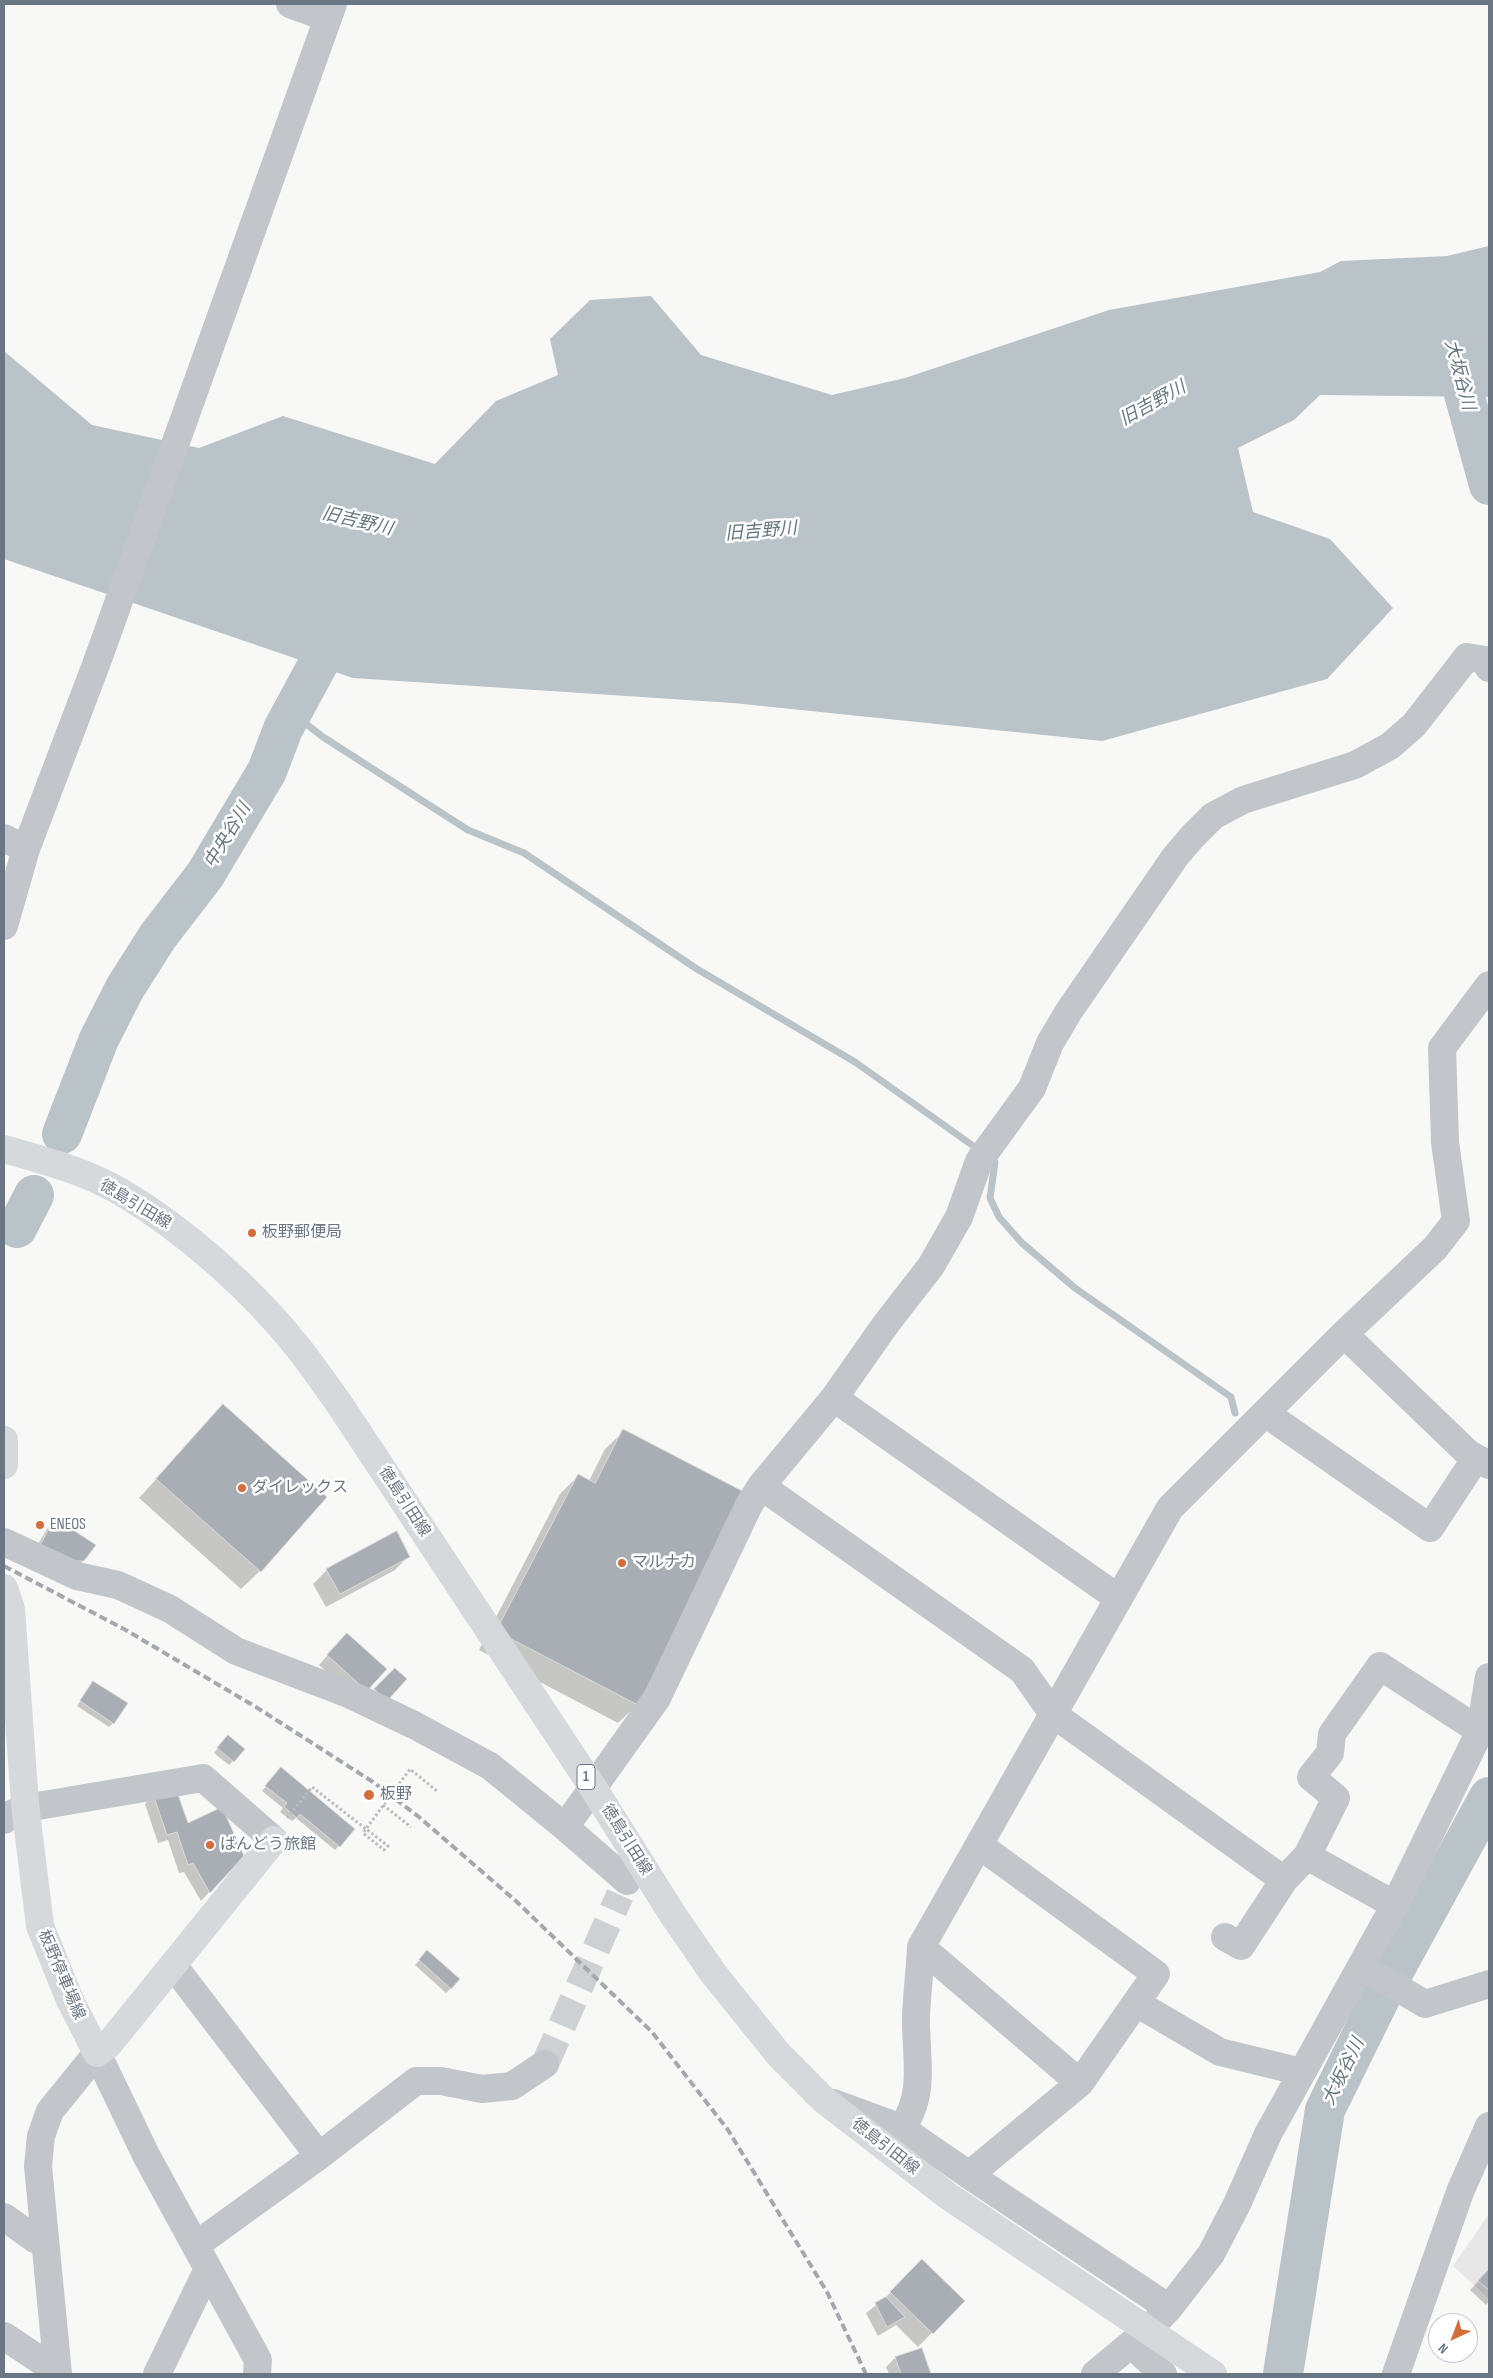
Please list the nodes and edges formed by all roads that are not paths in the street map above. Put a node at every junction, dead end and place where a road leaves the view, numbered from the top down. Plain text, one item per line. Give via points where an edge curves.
1 (290, 4) edge
2 (327, 19) edge
3 (1489, 668) edge
4 (15, 844) edge
5 (4, 926) edge
6 (1489, 985) edge
7 (4, 1149) edge
8 (1344, 1334) junction
9 (834, 1398) junction
10 (1265, 1413) junction
11 (4, 1440) edge
12 (1483, 1461) edge
13 (4, 1465) edge
14 (761, 1486) junction
15 (4, 1542) edge
16 (4, 1588) edge
17 (1118, 1598) junction
18 (1489, 1677) edge
19 (1053, 1714) junction
20 (1485, 1724) edge
21 (592, 1786) junction
22 (15, 1814) edge
23 (565, 1827) junction
24 (273, 1839) joint
25 (979, 1845) junction
26 (1307, 1856) junction
27 (1284, 1880) junction
28 (1394, 1905) junction
29 (673, 1915) junction
30 (1225, 1937) dead end
31 (921, 1947) junction
32 (173, 1965) junction
33 (1365, 1968) junction
34 (1489, 1984) edge
35 (1136, 2003) junction
36 (97, 2053) junction
37 (545, 2064) tunnel mouth
38 (1302, 2072) junction
39 (1080, 2083) junction
40 (824, 2100) junction
41 (1489, 2126) edge
42 (901, 2128) junction
43 (318, 2156) junction
44 (969, 2175) junction
45 (4, 2218) edge
46 (44, 2239) junction
47 (196, 2245) junction
48 (208, 2270) junction
49 (1169, 2308) junction
50 (4, 2336) edge
51 (1140, 2337) junction
52 (58, 2373) edge
53 (157, 2374) edge
54 (257, 2374) edge
55 (1095, 2374) edge
56 (1163, 2374) edge
57 (1214, 2374) edge
58 (1396, 2374) edge

1 - 2 street
2 - 4 street via 97,662
3 - 9 street via 1485,660 1467,658 1414,725 1383,750 1355,765 1243,800 1213,816 1175,857 1069,1011 1050,1043 1032,1088 983,1155 959,1217 931,1266
4 - 5 street
6 - 8 street via 1442,1048 1445,1142 1456,1221 1435,1248
7 - 21 main road, 徳島引田線 / 1 via 66,1167 120,1192 188,1238 255,1300 299,1349 340,1405
8 - 10 street
8 - 12 street via 1469,1454
9 - 14 street
9 - 17 street
10 - 12 street via 1430,1528
10 - 17 street via 1170,1508
11 - 13 main road
14 - 19 street via 1022,1670
14 - 21 street via 657,1698
15 - 23 street via 77,1576 118,1585 170,1609 236,1651 351,1695 414,1725 490,1766
16 - 22 main road, 板野停車場線 via 11,1609
17 - 19 street
18 - 20 street
19 - 25 street
19 - 27 street
20 - 26 street via 1380,1666 1332,1734 1330,1753 1311,1777 1336,1798
20 - 28 street
21 - 23 street
21 - 29 main road, 徳島引田線 / 1
22 - 24 street via 203,1778
22 - 36 main road, 板野停車場線 via 40,1926 70,2000
23 - 29 street via 623,1888
24 - 32 main road
25 - 31 street
25 - 35 street via 1156,1974
26 - 27 street
26 - 28 street
27 - 30 street via 1241,1946
28 - 33 street
29 - 40 main road, 徳島引田線 / 1 via 713,1973 779,2055
31 - 39 street
31 - 42 street via 916,2018 919,2084 908,2120
32 - 36 main road via 109,2044
32 - 43 street
33 - 34 street via 1425,2004
33 - 38 street
35 - 38 street via 1220,2052
35 - 39 street
36 - 46 street via 50,2111 41,2136 38,2166
36 - 47 street via 147,2157
37 - 43 street via 512,2086 482,2089 441,2081 416,2081
38 - 49 street via 1268,2134 1211,2254
39 - 44 street
40 - 42 street
40 - 51 main road, 徳島引田線 / 1
41 - 58 street via 1460,2192
42 - 44 street
43 - 47 street
44 - 49 street
45 - 46 street via 35,2239
46 - 52 street
47 - 48 street
48 - 53 street
48 - 54 street via 258,2360
49 - 51 street
50 - 52 street
51 - 55 street
51 - 56 street
51 - 57 main road, 徳島引田線 / 1

